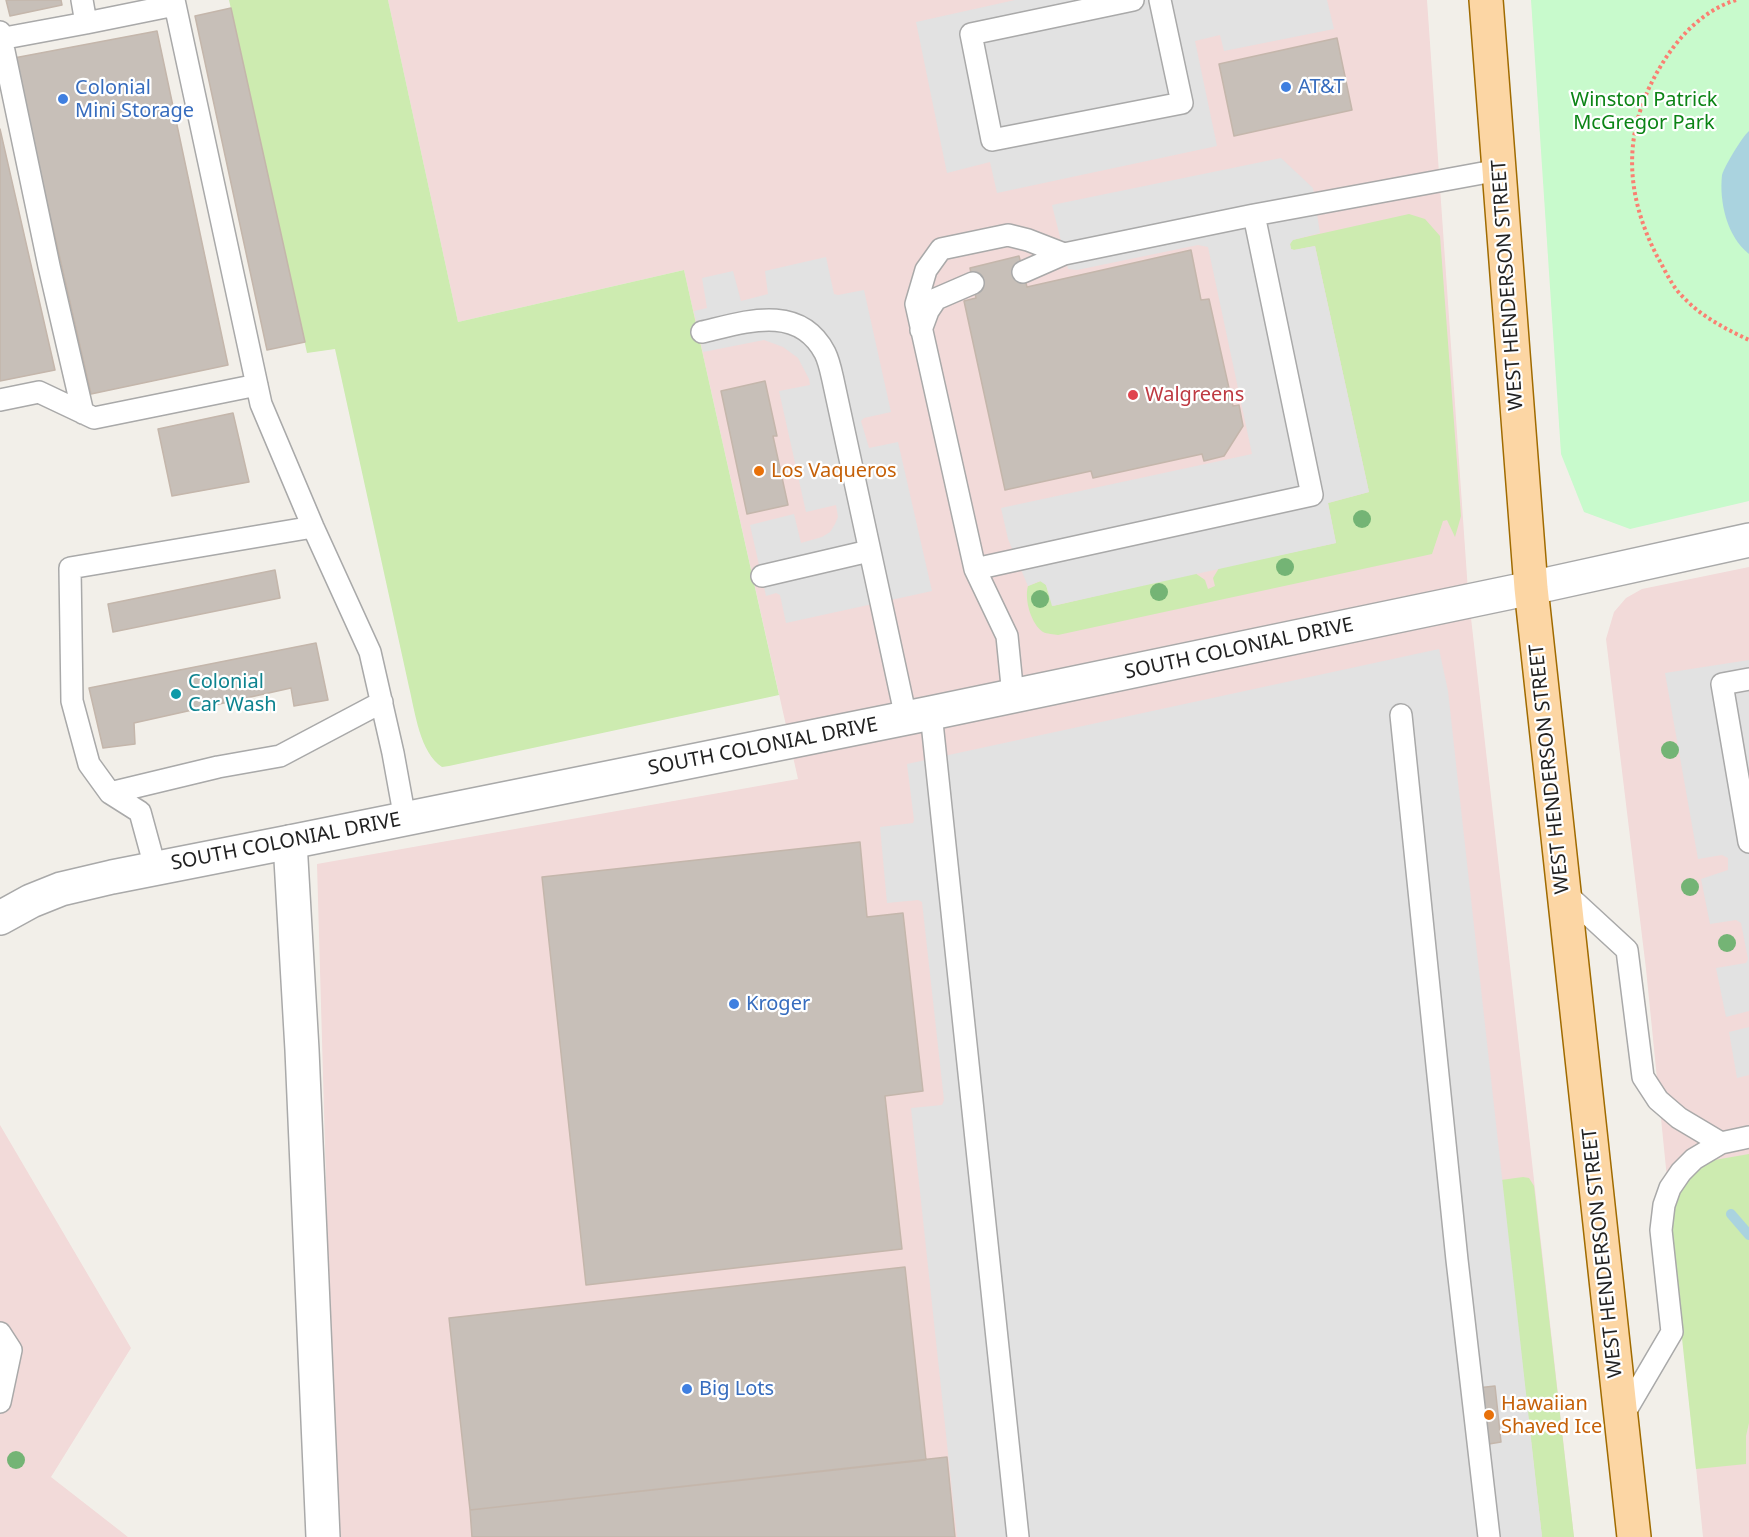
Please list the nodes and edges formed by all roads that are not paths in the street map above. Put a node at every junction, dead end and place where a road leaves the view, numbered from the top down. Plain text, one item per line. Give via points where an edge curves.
1 (81, 0) edge
2 (1133, 0) edge
3 (1160, 0) edge
4 (1486, 0) edge
5 (174, 2) edge
6 (86, 23) junction
7 (0, 37) edge
8 (1499, 170) junction
9 (1254, 215) junction
10 (1064, 254) junction
11 (1023, 272) dead end
12 (973, 283) dead end
13 (921, 330) junction
14 (702, 332) dead end
15 (257, 385) junction
16 (0, 400) edge
17 (83, 413) junction
18 (313, 527) junction
19 (1749, 540) edge
20 (869, 551) junction
21 (975, 568) junction
22 (762, 576) dead end
23 (1531, 588) junction
24 (1749, 679) edge
25 (1013, 696) junction
26 (381, 702) junction
27 (1401, 714) dead end
28 (918, 716) junction
29 (110, 793) junction
30 (405, 819) junction
31 (291, 842) junction
32 (1749, 842) edge
33 (155, 867) junction
34 (1563, 891) junction
35 (0, 918) edge
36 (1749, 1137) edge
37 (1721, 1143) junction
38 (0, 1333) edge
39 (0, 1402) edge
40 (1621, 1419) junction
41 (322, 1537) edge
42 (1018, 1537) edge
43 (1489, 1537) edge
44 (1634, 1537) edge

1 - 6 lane
2 - 3 lane via 972,33 992,140 1182,103
4 - 8 main road, WEST HENDERSON STREET
5 - 6 lane
5 - 15 lane
6 - 7 lane
7 - 17 lane
8 - 9 lane
8 - 23 main road, WEST HENDERSON STREET
9 - 10 lane
9 - 21 lane via 1312,495
10 - 11 lane
10 - 13 lane via 1008,235 941,249 926,270 916,304
12 - 13 lane via 936,299
13 - 21 lane
14 - 20 lane via 760,319 802,327 816,339 826,354 833,380
15 - 17 lane via 94,418
15 - 18 lane via 261,404
16 - 17 lane via 39,392
18 - 26 lane via 370,652
18 - 29 lane via 70,568 72,701 89,764
19 - 23 street, SOUTH COLONIAL DRIVE
20 - 22 lane
20 - 28 lane
21 - 25 lane via 1006,636
23 - 25 street, SOUTH COLONIAL DRIVE
23 - 34 main road, WEST HENDERSON STREET
24 - 32 lane via 1722,684
25 - 28 street, SOUTH COLONIAL DRIVE
26 - 29 lane via 280,756
26 - 30 lane
27 - 43 lane via 1456,1260
28 - 30 street, SOUTH COLONIAL DRIVE
28 - 42 lane
29 - 33 lane via 140,812
30 - 31 street, SOUTH COLONIAL DRIVE
31 - 33 street, SOUTH COLONIAL DRIVE
31 - 41 street
33 - 35 street, SOUTH COLONIAL DRIVE via 62,889
34 - 37 lane via 1627,950 1643,1077 1658,1100 1679,1118
34 - 40 main road, WEST HENDERSON STREET
36 - 37 lane
37 - 40 lane via 1694,1159 1670,1188 1661,1230 1672,1332
38 - 39 lane via 11,1350
40 - 44 main road, WEST HENDERSON STREET

